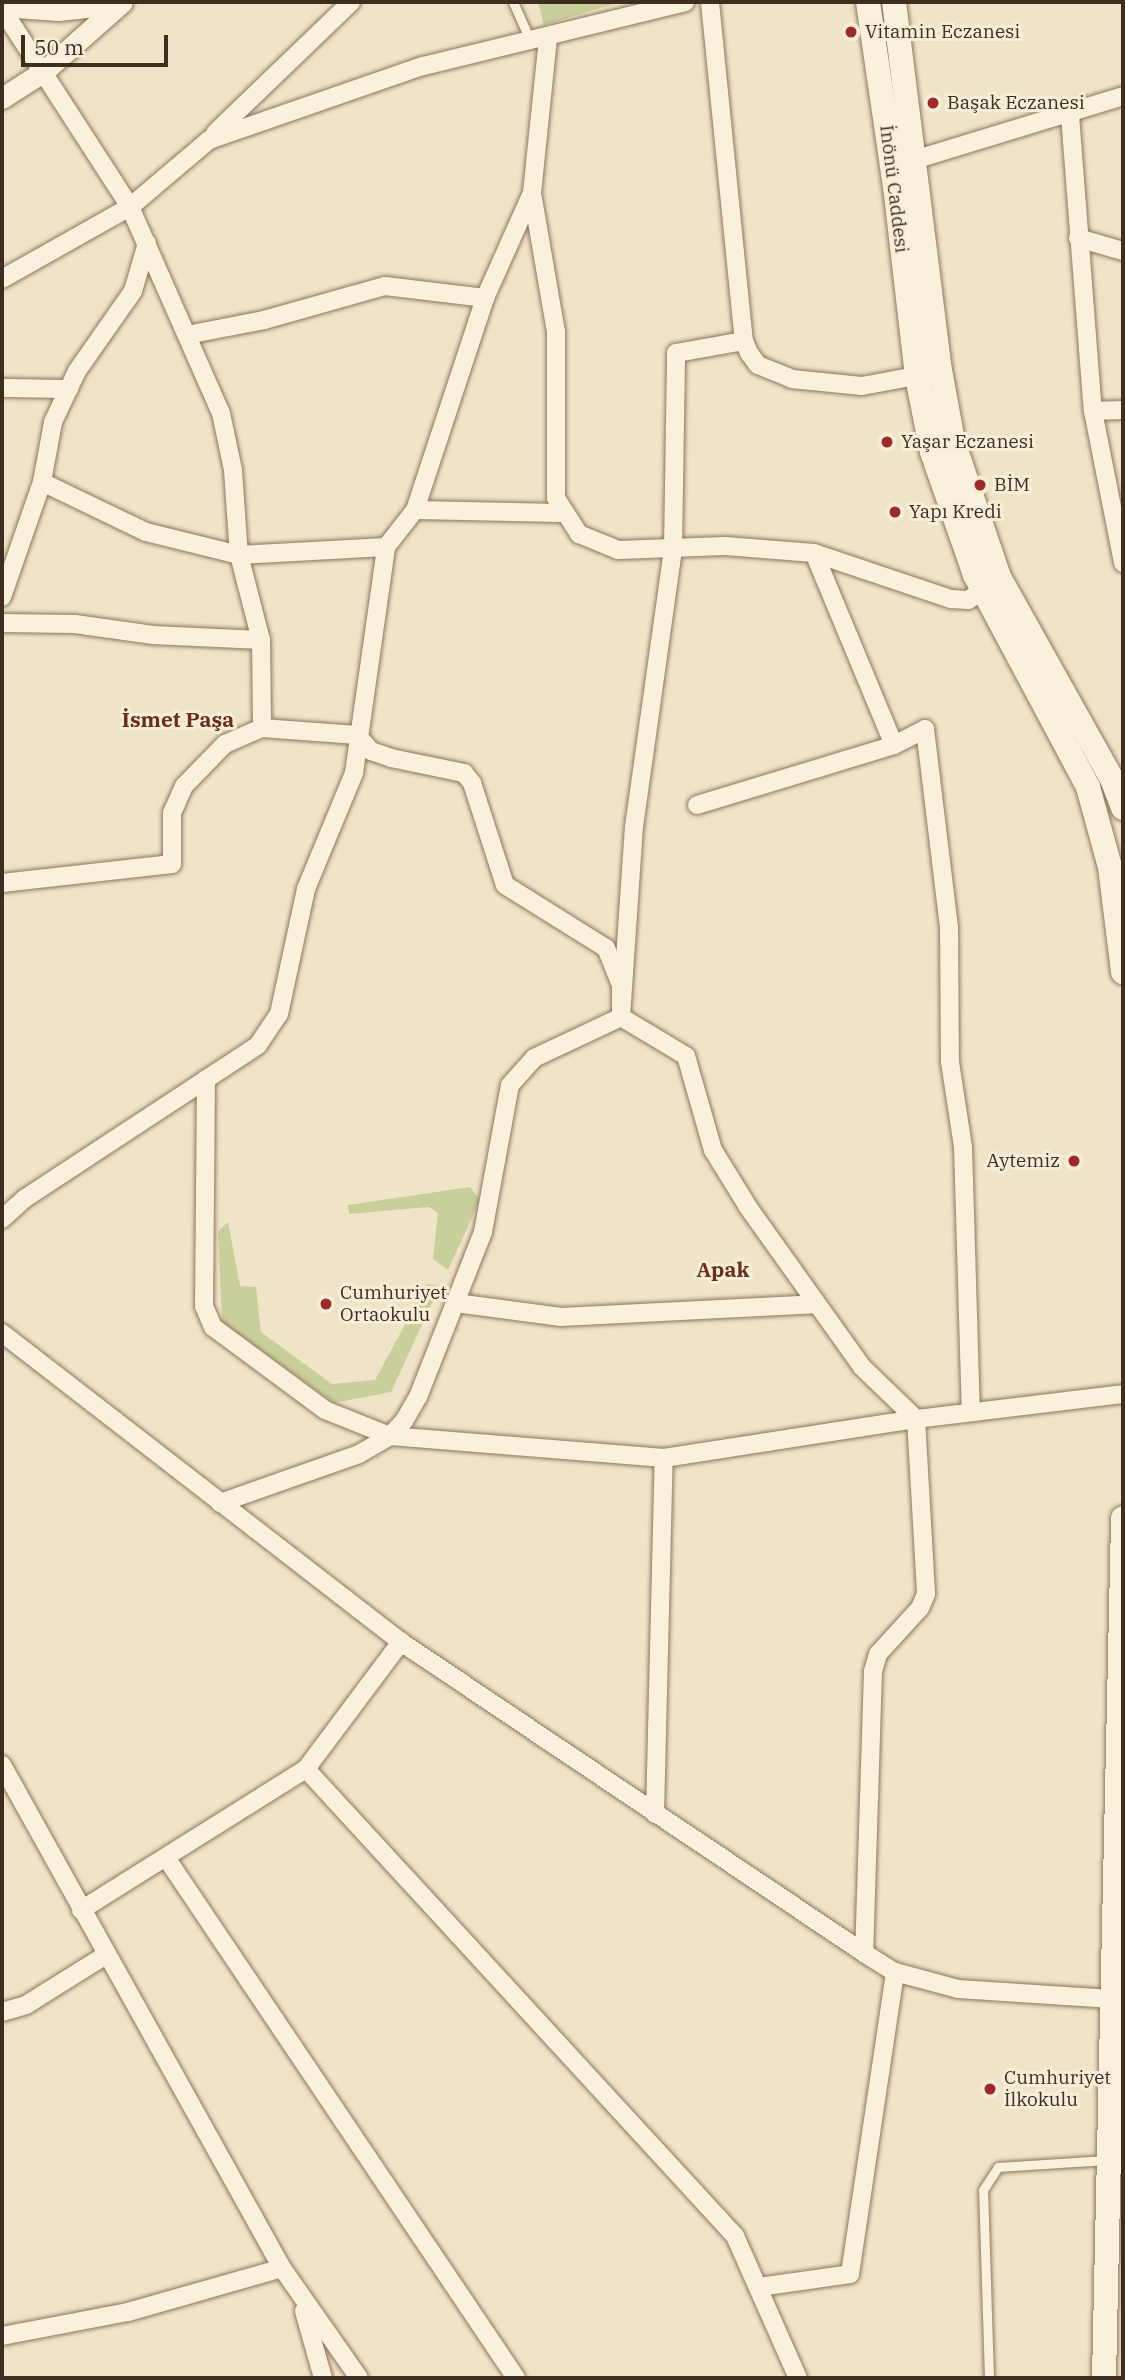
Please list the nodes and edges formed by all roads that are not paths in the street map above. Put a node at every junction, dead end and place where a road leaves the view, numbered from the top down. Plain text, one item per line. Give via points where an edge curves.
1 (351, 2) edge
2 (513, 2) edge
3 (685, 2) edge
4 (710, 2) edge
5 (868, 2) edge
6 (894, 2) edge
7 (118, 4) edge
8 (37, 6) edge
9 (2, 9) edge
10 (539, 38) junction
11 (27, 46) junction
12 (44, 71) junction
13 (1123, 96) edge
14 (2, 98) edge
15 (1070, 115) junction
16 (209, 140) junction
17 (914, 160) junction
18 (532, 192) junction
19 (130, 207) junction
20 (1078, 238) junction
21 (147, 243) junction
22 (1123, 251) edge
23 (2, 279) edge
24 (485, 298) junction
25 (187, 335) junction
26 (744, 341) junction
27 (928, 374) junction
28 (2, 388) edge
29 (69, 389) junction
30 (1123, 410) edge
31 (1093, 411) junction
32 (42, 482) junction
33 (415, 510) junction
34 (562, 513) junction
35 (386, 547) junction
36 (673, 550) junction
37 (814, 553) junction
38 (239, 555) junction
39 (1123, 563) edge
40 (992, 585) junction
41 (2, 597) edge
42 (2, 623) edge
43 (261, 640) junction
44 (262, 728) junction
45 (357, 734) junction
46 (894, 745) junction
47 (1117, 777) edge
48 (697, 805) dead end
49 (1123, 808) edge
50 (2, 883) edge
51 (1123, 972) edge
52 (621, 1017) junction
53 (206, 1079) junction
54 (2, 1219) edge
55 (456, 1303) junction
56 (815, 1304) junction
57 (2, 1333) edge
58 (1123, 1394) edge
59 (971, 1412) junction
60 (916, 1419) junction
61 (390, 1436) junction
62 (664, 1458) junction
63 (220, 1503) junction
64 (1123, 1518) edge
65 (401, 1642) junction
66 (2, 1765) edge
67 (306, 1769) junction
68 (655, 1814) junction
69 (167, 1859) junction
70 (81, 1910) junction
71 (864, 1953) junction
72 (106, 1955) junction
73 (895, 1972) junction
74 (1112, 2000) junction
75 (2, 2012) edge
76 (1108, 2160) junction
77 (282, 2268) junction
78 (759, 2287) junction
79 (300, 2297) junction
80 (2, 2336) edge
81 (323, 2378) edge
82 (359, 2378) edge
83 (516, 2378) edge
84 (798, 2378) edge
85 (989, 2378) edge
86 (1104, 2378) edge

1 - 16 street
2 - 10 lane
3 - 10 street
4 - 26 street
5 - 27 main road, İnönü Caddesi
6 - 17 main road, İnönü Caddesi
7 - 8 street
7 - 12 street
8 - 9 street
8 - 11 street
9 - 11 street
10 - 16 street via 422,66
10 - 18 street
11 - 12 street
12 - 14 street
12 - 19 street
13 - 15 street
15 - 17 street
15 - 20 street
16 - 19 street
17 - 27 main road, İnönü Caddesi
18 - 24 street
18 - 34 street via 556,332 553,471
19 - 21 street
19 - 23 street
20 - 22 street
20 - 31 street
21 - 25 street
21 - 29 street via 133,291 95,342
24 - 25 street via 385,286 264,320
24 - 33 street
25 - 38 street via 228,437
26 - 27 street via 758,365 792,379 862,386
26 - 36 street via 676,353
27 - 40 main road via 932,452
28 - 29 street
29 - 32 street via 46,441
30 - 31 street
31 - 39 street
32 - 38 street via 146,532
32 - 41 street
33 - 34 street
33 - 35 street
34 - 36 street via 579,534 599,545 628,551
35 - 38 street
35 - 45 street
36 - 37 street via 725,546
36 - 52 street via 634,827
37 - 40 street via 951,599 968,600
37 - 46 street
38 - 43 street
40 - 47 main road
40 - 51 main road via 1088,787 1110,867
42 - 43 street via 75,624 153,635
43 - 44 street
44 - 45 street
44 - 50 street via 226,744 184,786 172,813 172,864
45 - 52 street via 371,751 464,773 472,783 505,884 606,948 621,985
45 - 53 street via 348,793 316,860 298,916 279,1014 258,1045
46 - 48 street
46 - 59 street via 925,729 948,926 950,1062 963,1147
47 - 49 main road
52 - 55 street via 534,1058 510,1086 483,1232
52 - 56 street via 686,1056 713,1150
53 - 54 street via 24,1199
53 - 61 street via 205,1306 213,1327 325,1410
55 - 56 street via 561,1317
55 - 61 street via 418,1398
56 - 60 street via 862,1367
57 - 63 street
58 - 59 street
59 - 60 street
60 - 62 street
60 - 71 street via 926,1594 920,1608 878,1654 873,1671
61 - 62 street
61 - 63 street via 359,1454
62 - 68 street
63 - 65 street
64 - 74 main road
65 - 67 street
65 - 68 street
66 - 70 street
67 - 69 street
67 - 78 street via 735,2235
68 - 71 street
69 - 70 street
69 - 83 street
70 - 72 street
71 - 73 street
72 - 75 street via 26,2005
72 - 77 street
73 - 74 street via 958,1989
73 - 78 street via 850,2274
74 - 76 main road
76 - 85 lane via 998,2167 983,2190
76 - 86 main road
77 - 79 street
77 - 80 street via 128,2312
78 - 84 street
79 - 81 street
79 - 82 street

